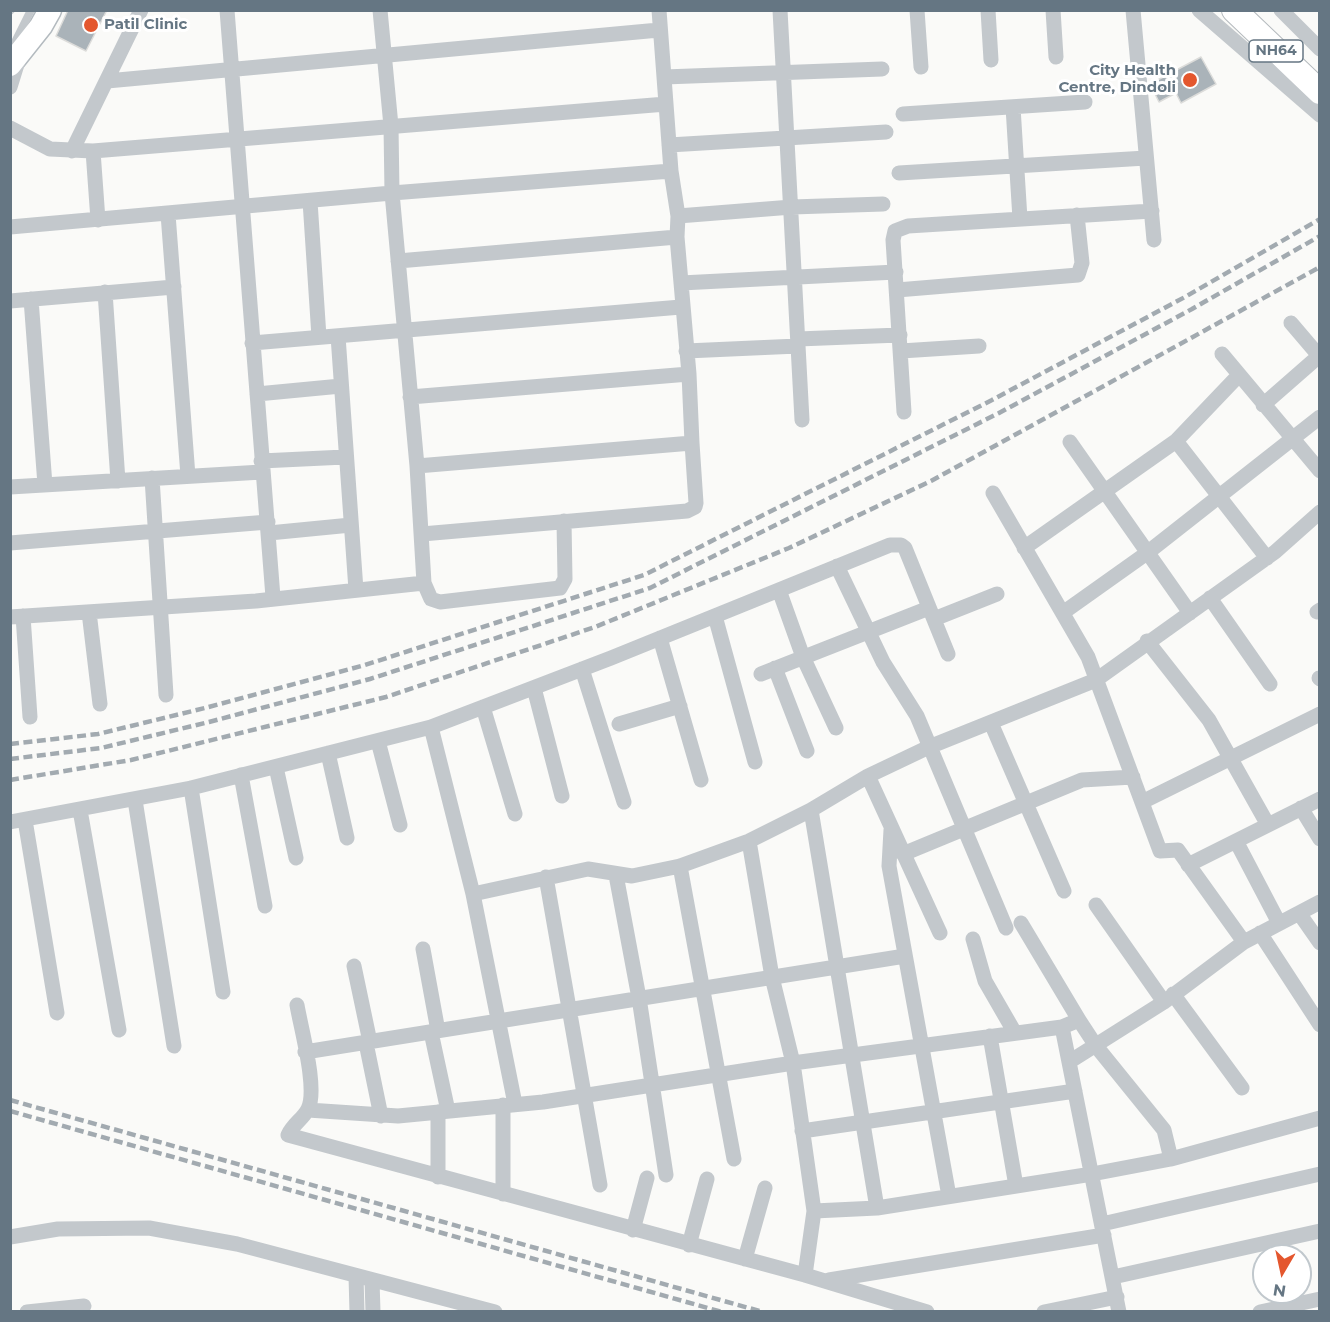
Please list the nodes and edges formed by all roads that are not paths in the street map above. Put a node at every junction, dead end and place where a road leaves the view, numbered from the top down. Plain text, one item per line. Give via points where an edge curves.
1 (32, 10) edge
2 (50, 10) edge
3 (227, 10) edge
4 (380, 10) edge
5 (659, 10) edge
6 (780, 10) edge
7 (917, 10) edge
8 (988, 10) edge
9 (1053, 10) edge
10 (1133, 10) edge
11 (1199, 10) edge
12 (1234, 10) edge
13 (1254, 10) edge
14 (1281, 10) edge
15 (139, 11) edge
16 (659, 30) junction
17 (1318, 44) edge
18 (14, 56) edge
19 (385, 57) junction
20 (1056, 57) dead end
21 (991, 60) dead end
22 (921, 67) dead end
23 (882, 69) dead end
24 (232, 70) junction
25 (784, 71) junction
26 (1320, 72) edge
27 (664, 77) junction
28 (107, 81) junction
29 (10, 87) edge
30 (1320, 92) edge
31 (1085, 102) dead end
32 (666, 104) junction
33 (1013, 106) junction
34 (903, 114) dead end
35 (1320, 115) edge
36 (391, 126) junction
37 (10, 128) edge
38 (886, 132) dead end
39 (237, 138) junction
40 (788, 138) junction
41 (669, 145) junction
42 (72, 151) junction
43 (93, 151) junction
44 (1146, 158) junction
45 (1017, 166) junction
46 (671, 171) junction
47 (899, 173) dead end
48 (392, 193) junction
49 (310, 201) junction
50 (883, 204) dead end
51 (792, 207) junction
52 (242, 208) junction
53 (1152, 211) junction
54 (168, 214) junction
55 (1077, 215) junction
56 (678, 216) junction
57 (1020, 219) junction
58 (98, 220) junction
59 (10, 227) edge
60 (677, 237) junction
61 (1154, 240) dead end
62 (398, 261) junction
63 (896, 272) junction
64 (795, 277) junction
65 (681, 283) junction
66 (174, 286) junction
67 (897, 290) junction
68 (105, 292) junction
69 (31, 299) junction
70 (10, 301) edge
71 (681, 307) junction
72 (1291, 323) dead end
73 (404, 330) junction
74 (338, 336) junction
75 (319, 337) junction
76 (798, 342) junction
77 (252, 343) junction
78 (900, 343) junction
79 (979, 346) dead end
80 (686, 351) junction
81 (1222, 354) dead end
82 (1319, 356) edge
83 (689, 374) junction
84 (1239, 375) junction
85 (341, 386) junction
86 (257, 394) junction
87 (410, 397) junction
88 (1263, 405) junction
89 (904, 412) dead end
90 (1320, 417) edge
91 (802, 420) dead end
92 (1291, 438) junction
93 (1176, 441) junction
94 (1070, 442) dead end
95 (692, 443) junction
96 (345, 457) junction
97 (417, 466) junction
98 (262, 467) junction
99 (1320, 471) edge
100 (188, 476) junction
101 (152, 478) junction
102 (118, 481) junction
103 (45, 485) junction
104 (10, 487) edge
105 (1105, 492) junction
106 (993, 493) dead end
107 (1217, 497) junction
108 (1320, 512) edge
109 (564, 521) junction
110 (351, 525) junction
111 (268, 528) junction
112 (156, 530) junction
113 (422, 534) junction
114 (10, 543) edge
115 (1024, 548) junction
116 (1148, 553) junction
117 (1267, 558) junction
118 (837, 566) junction
119 (424, 583) junction
120 (356, 590) junction
121 (780, 590) junction
122 (996, 594) dead end
123 (273, 597) junction
124 (1210, 598) junction
125 (160, 607) junction
126 (89, 612) junction
127 (1064, 612) junction
128 (932, 613) junction
129 (1190, 613) junction
130 (17, 616) edge
131 (715, 616) junction
132 (868, 632) junction
133 (660, 638) junction
134 (1147, 641) junction
135 (948, 654) dead end
136 (803, 657) junction
137 (775, 668) junction
138 (582, 669) junction
139 (761, 674) dead end
140 (1096, 680) junction
141 (1270, 684) dead end
142 (534, 688) junction
143 (166, 695) dead end
144 (100, 704) dead end
145 (680, 706) junction
146 (483, 707) junction
147 (1320, 714) edge
148 (30, 717) dead end
149 (991, 723) junction
150 (620, 724) dead end
151 (431, 727) junction
152 (836, 728) dead end
153 (378, 741) junction
154 (929, 747) junction
155 (807, 751) dead end
156 (328, 753) junction
157 (1230, 758) junction
158 (755, 762) dead end
159 (276, 766) junction
160 (241, 776) junction
161 (868, 776) junction
162 (1132, 777) junction
163 (701, 780) dead end
164 (191, 788) junction
165 (562, 796) dead end
166 (1320, 799) edge
167 (135, 800) junction
168 (624, 802) dead end
169 (1025, 802) junction
170 (1142, 802) junction
171 (1301, 808) junction
172 (80, 810) junction
173 (811, 810) junction
174 (514, 814) dead end
175 (18, 821) edge
176 (400, 825) dead end
177 (1268, 825) junction
178 (964, 829) junction
179 (891, 830) junction
180 (347, 838) dead end
181 (1320, 839) edge
182 (749, 841) junction
183 (1236, 841) junction
184 (903, 854) junction
185 (296, 858) dead end
186 (1188, 865) junction
187 (680, 866) junction
188 (616, 875) junction
189 (546, 877) junction
190 (1064, 891) dead end
191 (473, 894) junction
192 (1320, 902) edge
193 (1096, 905) dead end
194 (265, 906) dead end
195 (1299, 913) junction
196 (1021, 923) dead end
197 (1279, 923) junction
198 (1006, 928) dead end
199 (940, 933) dead end
200 (1260, 933) junction
201 (973, 939) dead end
202 (1244, 942) junction
203 (1320, 943) edge
204 (423, 949) dead end
205 (905, 956) junction
206 (354, 966) dead end
207 (838, 967) junction
208 (772, 977) junction
209 (703, 988) junction
210 (223, 992) dead end
211 (639, 998) junction
212 (1168, 998) junction
213 (297, 1005) dead end
214 (569, 1009) junction
215 (57, 1012) dead end
216 (1079, 1020) junction
217 (499, 1021) junction
218 (1319, 1023) edge
219 (1062, 1027) junction
220 (119, 1030) dead end
221 (435, 1031) junction
222 (1015, 1033) junction
223 (990, 1036) junction
224 (368, 1042) junction
225 (174, 1046) dead end
226 (922, 1046) junction
227 (1096, 1046) junction
228 (305, 1052) junction
229 (853, 1055) junction
230 (1069, 1062) junction
231 (793, 1063) junction
232 (718, 1075) junction
233 (652, 1085) junction
234 (1242, 1088) dead end
235 (1075, 1091) junction
236 (584, 1095) junction
237 (1002, 1102) junction
238 (509, 1105) junction
239 (308, 1110) junction
240 (443, 1111) junction
241 (934, 1112) junction
242 (381, 1116) junction
243 (1320, 1118) edge
244 (863, 1122) junction
245 (802, 1131) junction
246 (734, 1159) dead end
247 (1171, 1159) junction
248 (1092, 1174) junction
249 (1320, 1174) edge
250 (666, 1175) dead end
251 (438, 1177) junction
252 (647, 1178) dead end
253 (707, 1179) dead end
254 (600, 1185) dead end
255 (1016, 1186) junction
256 (765, 1188) dead end
257 (503, 1194) junction
258 (950, 1196) junction
259 (877, 1208) junction
260 (814, 1211) junction
261 (633, 1230) junction
262 (1103, 1230) junction
263 (1320, 1231) edge
264 (10, 1237) edge
265 (690, 1245) junction
266 (745, 1259) junction
267 (805, 1275) junction
268 (356, 1276) junction
269 (1113, 1277) junction
270 (372, 1280) junction
271 (823, 1281) junction
272 (1320, 1299) edge
273 (1118, 1304) edge
274 (84, 1306) dead end
275 (27, 1311) edge
276 (357, 1311) edge
277 (373, 1311) edge
278 (495, 1311) edge
279 (927, 1311) edge
280 (1044, 1311) edge
281 (1260, 1311) edge

1 - 18 lane
2 - 18 main road
3 - 24 street
4 - 19 street
5 - 16 street
6 - 25 street
7 - 22 street
8 - 21 street
9 - 20 street
10 - 44 street
11 - 35 street
12 - 30 main road, NH64
13 - 26 main road, NH64
14 - 17 street
15 - 28 street
16 - 19 street
16 - 27 street
18 - 29 street
19 - 24 street
19 - 36 street
23 - 25 street
24 - 28 street
24 - 39 street
25 - 27 street
25 - 40 street
27 - 32 street
28 - 42 street
31 - 33 street
32 - 36 street
32 - 41 street
33 - 34 street
33 - 45 street
36 - 39 street
36 - 48 street
37 - 42 street via 44,147
38 - 40 street
39 - 43 street
39 - 52 street
40 - 41 street
40 - 51 street
41 - 46 street
42 - 43 street
43 - 58 street
44 - 45 street
44 - 53 street
45 - 47 street
45 - 57 street
46 - 48 street
46 - 56 street
48 - 49 street
48 - 62 street
49 - 52 street
49 - 75 street
50 - 51 street
51 - 56 street
51 - 64 street
52 - 54 street
52 - 77 street
53 - 55 street
53 - 61 street
54 - 58 street
54 - 66 street
55 - 57 street
55 - 67 street via 1082,263 1078,274
56 - 60 street
57 - 63 street via 900,228 893,240
58 - 59 street
60 - 62 street
60 - 65 street
62 - 73 street
63 - 64 street
63 - 67 street
64 - 65 street
64 - 76 street
65 - 71 street
66 - 68 street
66 - 100 street
67 - 78 street
68 - 69 street
68 - 102 street
69 - 70 street
69 - 103 street
71 - 73 street
71 - 80 street
72 - 82 street
73 - 74 street
73 - 87 street
74 - 75 street
74 - 85 street
75 - 77 street
76 - 78 street
76 - 80 street
76 - 91 street
77 - 86 street
78 - 79 street
78 - 89 street
80 - 83 street
81 - 84 street
82 - 88 street
83 - 87 street
83 - 95 street
84 - 88 street
84 - 93 street
85 - 86 street
85 - 96 street
86 - 98 street
87 - 97 street
88 - 92 street
90 - 92 street
92 - 99 street
92 - 107 street
93 - 105 street
93 - 107 street
94 - 105 street
95 - 97 street
95 - 109 street via 696,498 692,509
96 - 98 street
96 - 110 street
97 - 113 street
98 - 100 street
98 - 111 street
100 - 101 street
101 - 102 street
101 - 112 street
102 - 103 street
103 - 104 street
105 - 115 street
105 - 116 street
106 - 115 street
107 - 116 street
107 - 117 street
108 - 117 street
109 - 113 street
109 - 119 street via 565,579 560,588 440,602 430,599
110 - 111 street
110 - 120 street
111 - 112 street
111 - 123 street
112 - 114 street
112 - 125 street
113 - 119 street
115 - 127 street
116 - 127 street
116 - 129 street
117 - 124 street
118 - 121 street
118 - 128 street via 890,545 901,545
118 - 132 street
119 - 120 street
120 - 123 street
121 - 131 street
121 - 136 street
122 - 128 street
123 - 125 street
124 - 129 street
124 - 141 street
125 - 126 street
125 - 143 street
126 - 130 street
126 - 144 street
127 - 140 street
128 - 132 street
128 - 135 street
129 - 134 street
130 - 148 street
131 - 133 street
131 - 158 street
132 - 136 street
132 - 154 street via 917,716
133 - 138 street
133 - 145 street
134 - 140 street
134 - 157 street via 1202,710
136 - 137 street
136 - 152 street
137 - 139 street
137 - 155 street
138 - 142 street
138 - 168 street
140 - 149 street
140 - 162 street
142 - 146 street
142 - 165 street
145 - 150 street
145 - 163 street
146 - 151 street
146 - 174 street
147 - 157 street
149 - 154 street
149 - 169 street
151 - 153 street
151 - 191 street
153 - 156 street
153 - 176 street
154 - 161 street
154 - 178 street
156 - 159 street
156 - 180 street
157 - 170 street
157 - 177 street
159 - 160 street
159 - 185 street
160 - 164 street
160 - 194 street
161 - 173 street
161 - 179 street
162 - 169 street via 1089,778
162 - 170 street
164 - 167 street
164 - 210 street
166 - 171 street
167 - 172 street
167 - 225 street
169 - 178 street
169 - 190 street
170 - 186 street via 1160,851 1178,850
171 - 177 street
171 - 181 street
172 - 175 street
172 - 220 street
173 - 182 street
173 - 207 street
175 - 215 street
177 - 183 street
178 - 184 street
178 - 198 street
179 - 184 street
179 - 205 street via 890,866
182 - 187 street
182 - 208 street
183 - 186 street
183 - 197 street
184 - 199 street
186 - 202 street
187 - 188 street via 632,876
187 - 209 street
188 - 189 street via 588,869
188 - 211 street
189 - 191 street
189 - 214 street
191 - 217 street
192 - 195 street
193 - 212 street
195 - 197 street
195 - 203 street
196 - 216 street
197 - 200 street
200 - 202 street
200 - 218 street
201 - 222 street via 986,981
202 - 212 street
204 - 221 street
205 - 207 street
205 - 226 street
206 - 224 street
207 - 208 street
207 - 229 street
208 - 209 street
208 - 231 street
209 - 211 street
209 - 232 street
211 - 214 street
211 - 233 street
212 - 227 street
212 - 234 street
213 - 228 street
214 - 217 street
214 - 236 street
216 - 219 street
216 - 227 street
217 - 221 street
217 - 238 street
219 - 222 street
219 - 230 street
221 - 224 street
221 - 240 street
222 - 223 street
223 - 226 street
223 - 237 street
224 - 228 street
224 - 242 street
226 - 229 street
226 - 241 street
227 - 230 street
227 - 247 street via 1164,1130
228 - 239 street via 312,1092
229 - 231 street
229 - 244 street
230 - 235 street
231 - 232 street
231 - 245 street
232 - 233 street
232 - 246 street
233 - 236 street
233 - 250 street
235 - 237 street
235 - 248 street
236 - 238 street
236 - 254 street
237 - 241 street
237 - 255 street
238 - 240 street
238 - 257 street
239 - 242 street
239 - 251 street via 293,1124 288,1136
240 - 242 street
240 - 251 street
241 - 244 street
241 - 258 street
243 - 247 street
244 - 245 street
244 - 259 street
245 - 260 street
247 - 248 street
248 - 255 street
248 - 262 street
249 - 262 street
251 - 257 street
252 - 261 street
253 - 265 street
255 - 258 street
256 - 266 street
257 - 261 street
258 - 259 street
259 - 260 street
260 - 267 street
261 - 265 street
262 - 269 street
262 - 271 street
263 - 269 street
264 - 268 street via 58,1229 149,1228 237,1244
265 - 266 street
266 - 267 street
267 - 271 street
268 - 270 street
268 - 276 street
269 - 273 street
270 - 277 street
270 - 278 street
271 - 279 street
272 - 281 street
273 - 280 street
274 - 275 street

